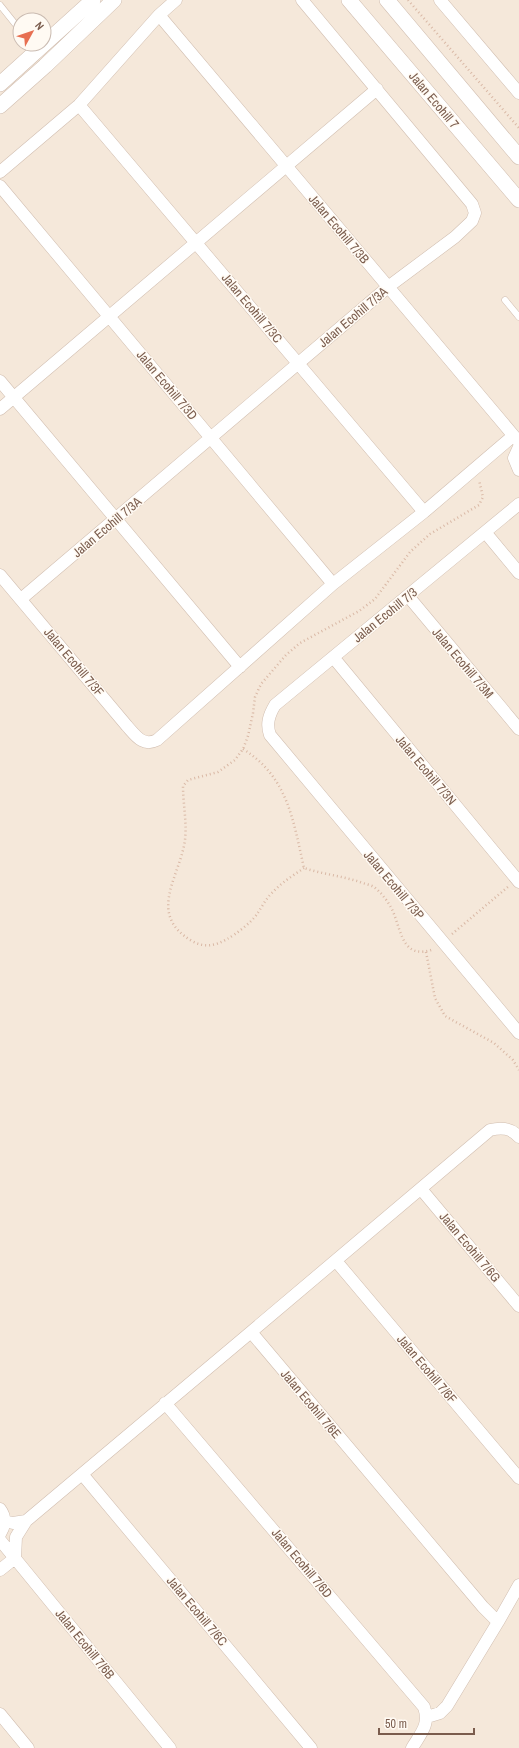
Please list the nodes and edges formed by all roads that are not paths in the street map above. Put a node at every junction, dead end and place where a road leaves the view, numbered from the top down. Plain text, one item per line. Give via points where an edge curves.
1 (93, 0) edge
2 (114, 0) edge
3 (176, 0) edge
4 (302, 0) edge
5 (349, 0) edge
6 (387, 0) edge
7 (440, 0) edge
8 (0, 5) edge
9 (159, 15) junction
10 (12, 20) edge
11 (52, 33) edge
12 (30, 52) edge
13 (0, 84) edge
14 (517, 86) edge
15 (377, 89) junction
16 (79, 105) junction
17 (0, 106) edge
18 (519, 157) edge
19 (285, 165) junction
20 (0, 172) edge
21 (0, 186) edge
22 (519, 200) edge
23 (195, 242) junction
24 (388, 287) junction
25 (505, 300) dead end
26 (109, 316) junction
27 (519, 317) edge
28 (298, 363) junction
29 (0, 381) edge
30 (14, 397) junction
31 (0, 409) edge
32 (211, 438) junction
33 (516, 439) edge
34 (519, 447) edge
35 (519, 470) edge
36 (519, 504) edge
37 (424, 512) junction
38 (116, 519) junction
39 (486, 532) junction
40 (519, 573) edge
41 (0, 575) edge
42 (333, 584) junction
43 (408, 596) junction
44 (21, 599) junction
45 (333, 657) junction
46 (240, 667) junction
47 (519, 729) edge
48 (270, 735) joint
49 (518, 881) edge
50 (519, 1033) edge
51 (519, 1138) edge
52 (421, 1188) junction
53 (336, 1260) junction
54 (519, 1306) edge
55 (251, 1332) junction
56 (165, 1403) junction
57 (82, 1474) junction
58 (519, 1478) edge
59 (0, 1509) edge
60 (4, 1521) junction
61 (26, 1521) junction
62 (0, 1534) edge
63 (0, 1540) edge
64 (15, 1558) junction
65 (0, 1570) edge
66 (519, 1585) edge
67 (498, 1622) junction
68 (0, 1714) edge
69 (426, 1722) junction
70 (28, 1748) edge
71 (170, 1748) edge
72 (311, 1748) edge
73 (412, 1748) edge

1 - 11 street
2 - 17 street
3 - 9 street
4 - 15 street, Jalan Ecohill 7/3A
5 - 22 street, Jalan Ecohill 7
6 - 18 street
7 - 14 street
8 - 10 lane
9 - 16 street
9 - 19 street, Jalan Ecohill 7/3B
12 - 13 street
15 - 19 street
15 - 24 street, Jalan Ecohill 7/3A via 472,204 475,213 472,221 455,237
16 - 20 street
16 - 23 street, Jalan Ecohill 7/3C
19 - 23 street
19 - 24 street, Jalan Ecohill 7/3B
21 - 26 street, Jalan Ecohill 7/3D
23 - 26 street
23 - 28 street, Jalan Ecohill 7/3C
24 - 28 street, Jalan Ecohill 7/3A
24 - 33 street, Jalan Ecohill 7/3B
25 - 27 lane
26 - 30 street
26 - 32 street, Jalan Ecohill 7/3D
28 - 32 street, Jalan Ecohill 7/3A
28 - 37 street, Jalan Ecohill 7/3C
29 - 30 street
30 - 31 street
30 - 38 street
32 - 38 street, Jalan Ecohill 7/3A
32 - 42 street, Jalan Ecohill 7/3D
33 - 37 street via 475,468
34 - 35 street via 514,458
36 - 39 street, Jalan Ecohill 7/3
37 - 42 street
38 - 44 street, Jalan Ecohill 7/3A
38 - 46 street
39 - 40 street
39 - 43 street, Jalan Ecohill 7/3
41 - 44 street, Jalan Ecohill 7/3F
42 - 46 street
43 - 45 street, Jalan Ecohill 7/3
43 - 47 street, Jalan Ecohill 7/3M
44 - 46 street, Jalan Ecohill 7/3F via 127,726 145,743 157,740
45 - 48 street, Jalan Ecohill 7/3 via 275,705 268,722
45 - 49 street, Jalan Ecohill 7/3N
48 - 50 street, Jalan Ecohill 7/3P
51 - 52 street via 514,1131 500,1127 490,1130
52 - 53 street
52 - 54 street, Jalan Ecohill 7/6G
53 - 55 street
53 - 58 street, Jalan Ecohill 7/6F
55 - 56 street
55 - 67 street, Jalan Ecohill 7/6E
56 - 57 street
56 - 69 street, Jalan Ecohill 7/6D via 424,1707
57 - 61 street
57 - 72 street, Jalan Ecohill 7/6C
59 - 60 street
60 - 61 street
60 - 62 street
61 - 64 street via 16,1537
63 - 64 street, Jalan Ecohill 7/6B
64 - 65 street
64 - 71 street, Jalan Ecohill 7/6B
66 - 67 street
67 - 69 street via 446,1706
68 - 70 street
69 - 73 street

